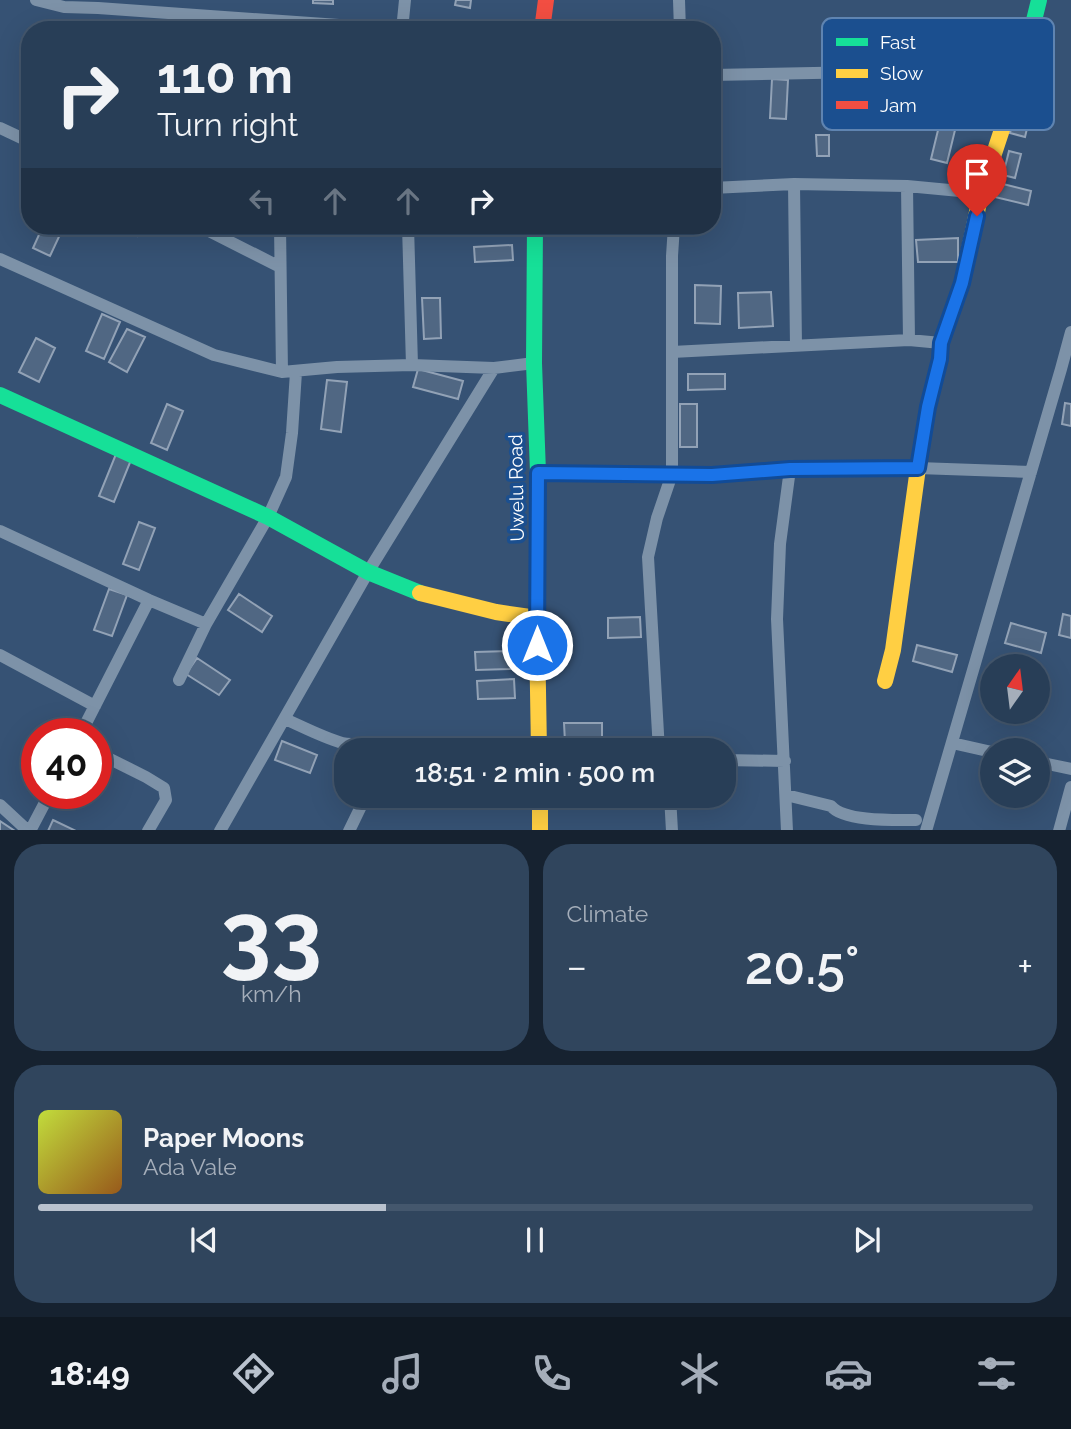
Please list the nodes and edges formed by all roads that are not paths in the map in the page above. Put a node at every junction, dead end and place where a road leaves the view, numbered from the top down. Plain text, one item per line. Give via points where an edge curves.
1 (36, 0) edge
2 (405, 0) edge
3 (546, 0) edge
4 (679, 0) edge
5 (1039, 0) edge
6 (97, 4) edge
7 (1035, 18) edge
8 (244, 21) edge
9 (403, 21) edge
10 (543, 21) edge
11 (680, 21) edge
12 (822, 73) edge
13 (721, 75) edge
14 (0, 128) edge
15 (1002, 130) edge
16 (21, 138) edge
17 (794, 184) junction
18 (907, 186) junction
19 (721, 188) edge
20 (981, 193) junction
21 (217, 235) edge
22 (280, 235) edge
23 (408, 235) edge
24 (535, 235) edge
25 (673, 235) edge
26 (0, 259) edge
27 (280, 267) junction
28 (1071, 332) edge
29 (909, 340) junction
30 (941, 343) junction
31 (796, 346) junction
32 (672, 352) junction
33 (534, 363) junction
34 (412, 365) junction
35 (494, 368) junction
36 (1066, 371) edge
37 (282, 372) junction
38 (296, 372) junction
39 (0, 395) edge
40 (918, 468) junction
41 (790, 469) junction
42 (1031, 472) junction
43 (538, 473) junction
44 (672, 474) junction
45 (268, 517) junction
46 (0, 531) edge
47 (368, 572) junction
48 (149, 600) junction
49 (537, 618) junction
50 (206, 624) junction
51 (0, 655) edge
52 (178, 680) dead end
53 (885, 681) dead end
54 (95, 706) junction
55 (89, 718) edge
56 (285, 719) junction
57 (539, 738) edge
58 (658, 738) edge
59 (334, 740) edge
60 (952, 743) junction
61 (980, 749) edge
62 (112, 760) edge
63 (736, 760) edge
64 (785, 761) junction
65 (1050, 765) edge
66 (1071, 769) edge
67 (1071, 787) edge
68 (786, 795) junction
69 (0, 805) edge
70 (360, 808) edge
71 (540, 808) edge
72 (670, 808) edge
73 (41, 809) edge
74 (916, 820) dead end
75 (28, 830) edge
76 (30, 830) edge
77 (149, 830) edge
78 (221, 830) edge
79 (349, 830) edge
80 (540, 830) edge
81 (671, 830) edge
82 (788, 830) edge
83 (926, 830) edge
84 (1059, 830) edge

1 - 6 street via 64,7
2 - 9 street
3 - 10 street
4 - 11 street
5 - 7 street
6 - 8 street
12 - 13 street
14 - 16 street
15 - 20 street
17 - 18 street
17 - 19 street
17 - 31 street
18 - 20 street
18 - 29 street
20 - 30 street via 962,283
21 - 27 street
22 - 27 street
23 - 34 street
24 - 33 street, Uwelu Road
25 - 32 street
26 - 37 street via 214,355
27 - 37 street
28 - 36 street
29 - 30 street
29 - 31 street
30 - 40 street
31 - 32 street
32 - 44 street
33 - 35 street
33 - 43 street, Uwelu Road
34 - 35 street
34 - 38 street
35 - 47 street
36 - 42 street
37 - 38 street
38 - 45 street via 286,477
39 - 45 street
40 - 41 street
40 - 42 street
40 - 53 street
41 - 44 street
41 - 64 street via 780,544 777,620
42 - 60 street
43 - 44 street
43 - 49 street, Uwelu Road
44 - 58 street via 648,557
45 - 47 street
45 - 50 street
46 - 48 street
47 - 49 street via 412,591
47 - 56 street
48 - 50 street
48 - 54 street
49 - 57 street, Uwelu Road
50 - 52 street
51 - 54 street
54 - 55 street
56 - 59 street
56 - 78 street
60 - 61 street
60 - 83 street
62 - 77 street via 164,788 166,800
63 - 64 street
64 - 68 street
65 - 66 street
67 - 84 street
68 - 74 street via 866,818
68 - 82 street
69 - 75 street
70 - 79 street
71 - 80 street
72 - 81 street
73 - 76 street

